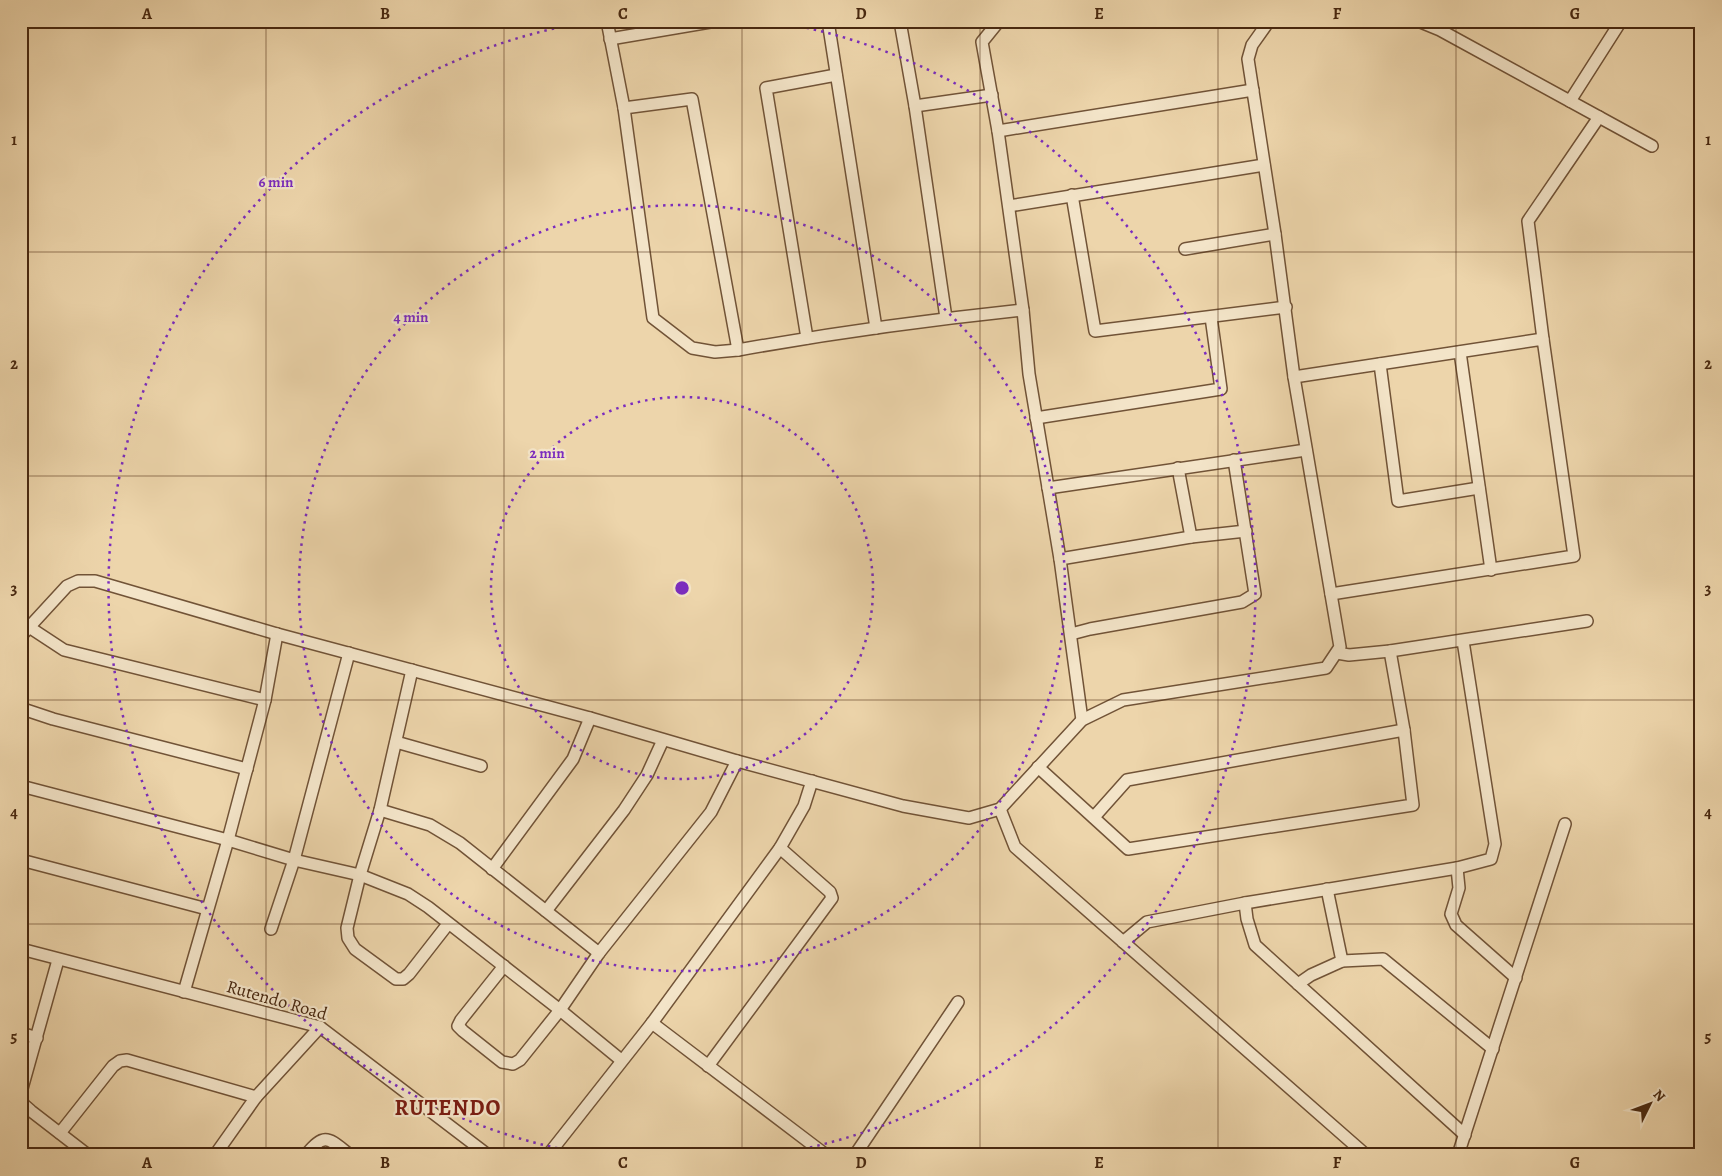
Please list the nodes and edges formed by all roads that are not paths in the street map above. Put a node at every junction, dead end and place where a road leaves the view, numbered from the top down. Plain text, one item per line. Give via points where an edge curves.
1 (607, 21) edge
2 (716, 21) edge
3 (828, 21) edge
4 (903, 21) edge
5 (999, 21) edge
6 (1268, 21) edge
7 (1418, 21) edge
8 (1621, 21) edge
9 (673, 25) edge
10 (1442, 26) edge
11 (610, 39) junction
12 (836, 75) junction
13 (1253, 90) junction
14 (992, 95) junction
15 (1570, 101) junction
16 (915, 106) junction
17 (624, 108) junction
18 (1599, 117) junction
19 (998, 131) junction
20 (1652, 146) dead end
21 (1264, 165) junction
22 (1072, 195) junction
23 (1009, 206) junction
24 (1276, 234) junction
25 (1185, 249) dead end
26 (1286, 307) junction
27 (1023, 310) junction
28 (1211, 317) junction
29 (946, 318) junction
30 (876, 328) junction
31 (806, 338) junction
32 (1544, 339) junction
33 (738, 350) junction
34 (1460, 352) junction
35 (1380, 364) junction
36 (1294, 377) junction
37 (1036, 418) junction
38 (1306, 450) junction
39 (1234, 460) junction
40 (1178, 468) junction
41 (1048, 488) junction
42 (1479, 488) junction
43 (1246, 531) junction
44 (1191, 537) junction
45 (1060, 560) junction
46 (1491, 570) junction
47 (1331, 594) junction
48 (1587, 621) dead end
49 (29, 626) junction
50 (277, 634) junction
51 (1071, 634) junction
52 (21, 636) edge
53 (1463, 641) junction
54 (1390, 650) junction
55 (349, 653) junction
56 (1337, 653) junction
57 (412, 670) junction
58 (265, 700) junction
59 (21, 706) edge
60 (590, 718) junction
61 (1082, 720) junction
62 (1404, 730) junction
63 (663, 740) junction
64 (396, 742) junction
65 (737, 761) junction
66 (481, 766) dead end
67 (1038, 767) junction
68 (247, 769) junction
69 (812, 781) junction
70 (21, 786) edge
71 (1000, 809) junction
72 (380, 810) junction
73 (1094, 817) junction
74 (1565, 824) dead end
75 (228, 840) junction
76 (780, 848) junction
77 (21, 860) edge
78 (294, 860) junction
79 (1457, 868) junction
80 (492, 869) junction
81 (360, 875) junction
82 (1327, 889) junction
83 (1245, 903) junction
84 (207, 909) junction
85 (546, 912) junction
86 (448, 924) junction
87 (271, 929) dead end
88 (1123, 942) junction
89 (21, 949) edge
90 (599, 953) junction
91 (58, 960) junction
92 (1342, 961) junction
93 (504, 966) junction
94 (1516, 978) junction
95 (1298, 984) junction
96 (184, 992) junction
97 (958, 1002) dead end
98 (560, 1010) junction
99 (652, 1023) junction
100 (320, 1027) junction
101 (21, 1034) edge
102 (37, 1038) junction
103 (1492, 1049) junction
104 (621, 1060) junction
105 (708, 1066) junction
106 (21, 1092) edge
107 (21, 1097) edge
108 (256, 1097) junction
109 (60, 1133) junction
110 (1466, 1135) junction
111 (88, 1155) edge
112 (215, 1155) edge
113 (306, 1155) edge
114 (350, 1155) edge
115 (488, 1155) edge
116 (548, 1155) edge
117 (826, 1155) edge
118 (855, 1155) edge
119 (1366, 1155) edge
120 (1458, 1155) edge

1 - 11 street
2 - 9 street
3 - 12 street
4 - 16 street via 901,27
5 - 14 street via 982,42
6 - 13 street via 1252,45 1248,58
7 - 10 street
8 - 15 street
9 - 11 street
10 - 15 street
11 - 17 street
12 - 30 street
12 - 31 street via 766,88
13 - 19 street
13 - 21 street
14 - 16 street
14 - 19 street
15 - 18 street
16 - 29 street
17 - 33 street via 653,318 692,348 715,352
17 - 33 street via 692,99
18 - 20 street
18 - 32 street via 1528,221
19 - 23 street
21 - 22 street
21 - 24 street
22 - 23 street
22 - 28 street via 1095,331
23 - 27 street
24 - 25 street
24 - 26 street
26 - 28 street
26 - 36 street
27 - 29 street
27 - 37 street
28 - 37 street via 1221,389
29 - 30 street
30 - 31 street
31 - 33 street
32 - 34 street
32 - 46 street via 1574,556
34 - 35 street
34 - 42 street
35 - 36 street
35 - 42 street via 1398,501
36 - 38 street
37 - 41 street
38 - 39 street
38 - 47 street
39 - 40 street
39 - 43 street
40 - 41 street
40 - 44 street
41 - 45 street
42 - 46 street
43 - 44 street
43 - 51 street via 1255,594 1242,602
44 - 45 street
45 - 51 street
46 - 47 street
47 - 56 street via 1340,647
48 - 53 street
49 - 50 street via 67,586 78,580 95,581
49 - 52 street
49 - 58 street via 64,650
50 - 55 street
50 - 58 street
51 - 61 street
53 - 54 street
53 - 79 street via 1495,844 1490,859
54 - 56 street via 1349,655
54 - 62 street
55 - 57 street
55 - 78 street
56 - 61 street via 1326,668 1124,700
57 - 60 street
57 - 64 street
58 - 68 street
59 - 68 street via 53,720
60 - 63 street
60 - 80 street via 572,759
61 - 67 street
62 - 73 street via 1127,780
62 - 73 street via 1413,804 1128,849
63 - 65 street
63 - 85 street via 647,775 624,810
64 - 66 street
64 - 72 street
65 - 69 street
65 - 90 street via 711,812
67 - 71 street
67 - 73 street
68 - 75 street
69 - 71 street via 903,806 969,818
69 - 76 street via 804,806
70 - 75 street
71 - 88 street via 1015,847
72 - 80 street via 430,825 460,843
72 - 81 street
74 - 94 street
75 - 78 street
75 - 84 street
76 - 99 street
76 - 105 street via 830,892 832,898
77 - 84 street
78 - 81 street
78 - 87 street
79 - 82 street
79 - 94 street via 1459,888 1451,914 1456,925
80 - 85 street
81 - 86 street via 408,894
81 - 86 street via 347,928 348,938 355,949 396,979 403,979 409,974
82 - 83 street
82 - 92 street
83 - 88 street via 1147,922
83 - 95 street via 1255,945
84 - 96 street
85 - 90 street
86 - 93 street
88 - 119 street
89 - 91 street, Rutendo Road
90 - 98 street
91 - 96 street, Rutendo Road
91 - 102 street
92 - 95 street
92 - 103 street via 1382,959
93 - 98 street
93 - 98 street via 458,1026 502,1062 513,1064 520,1060
94 - 103 street
95 - 110 street
96 - 100 street, Rutendo Road
97 - 118 street
98 - 104 street
99 - 104 street
99 - 105 street
100 - 108 street
100 - 115 street, Rutendo Road
101 - 102 street
102 - 106 street
103 - 110 street
104 - 116 street
105 - 117 street
107 - 109 street via 31,1112
108 - 109 street via 127,1060 120,1061
108 - 112 street
109 - 111 street
110 - 120 street
113 - 114 street via 322,1139 331,1140

